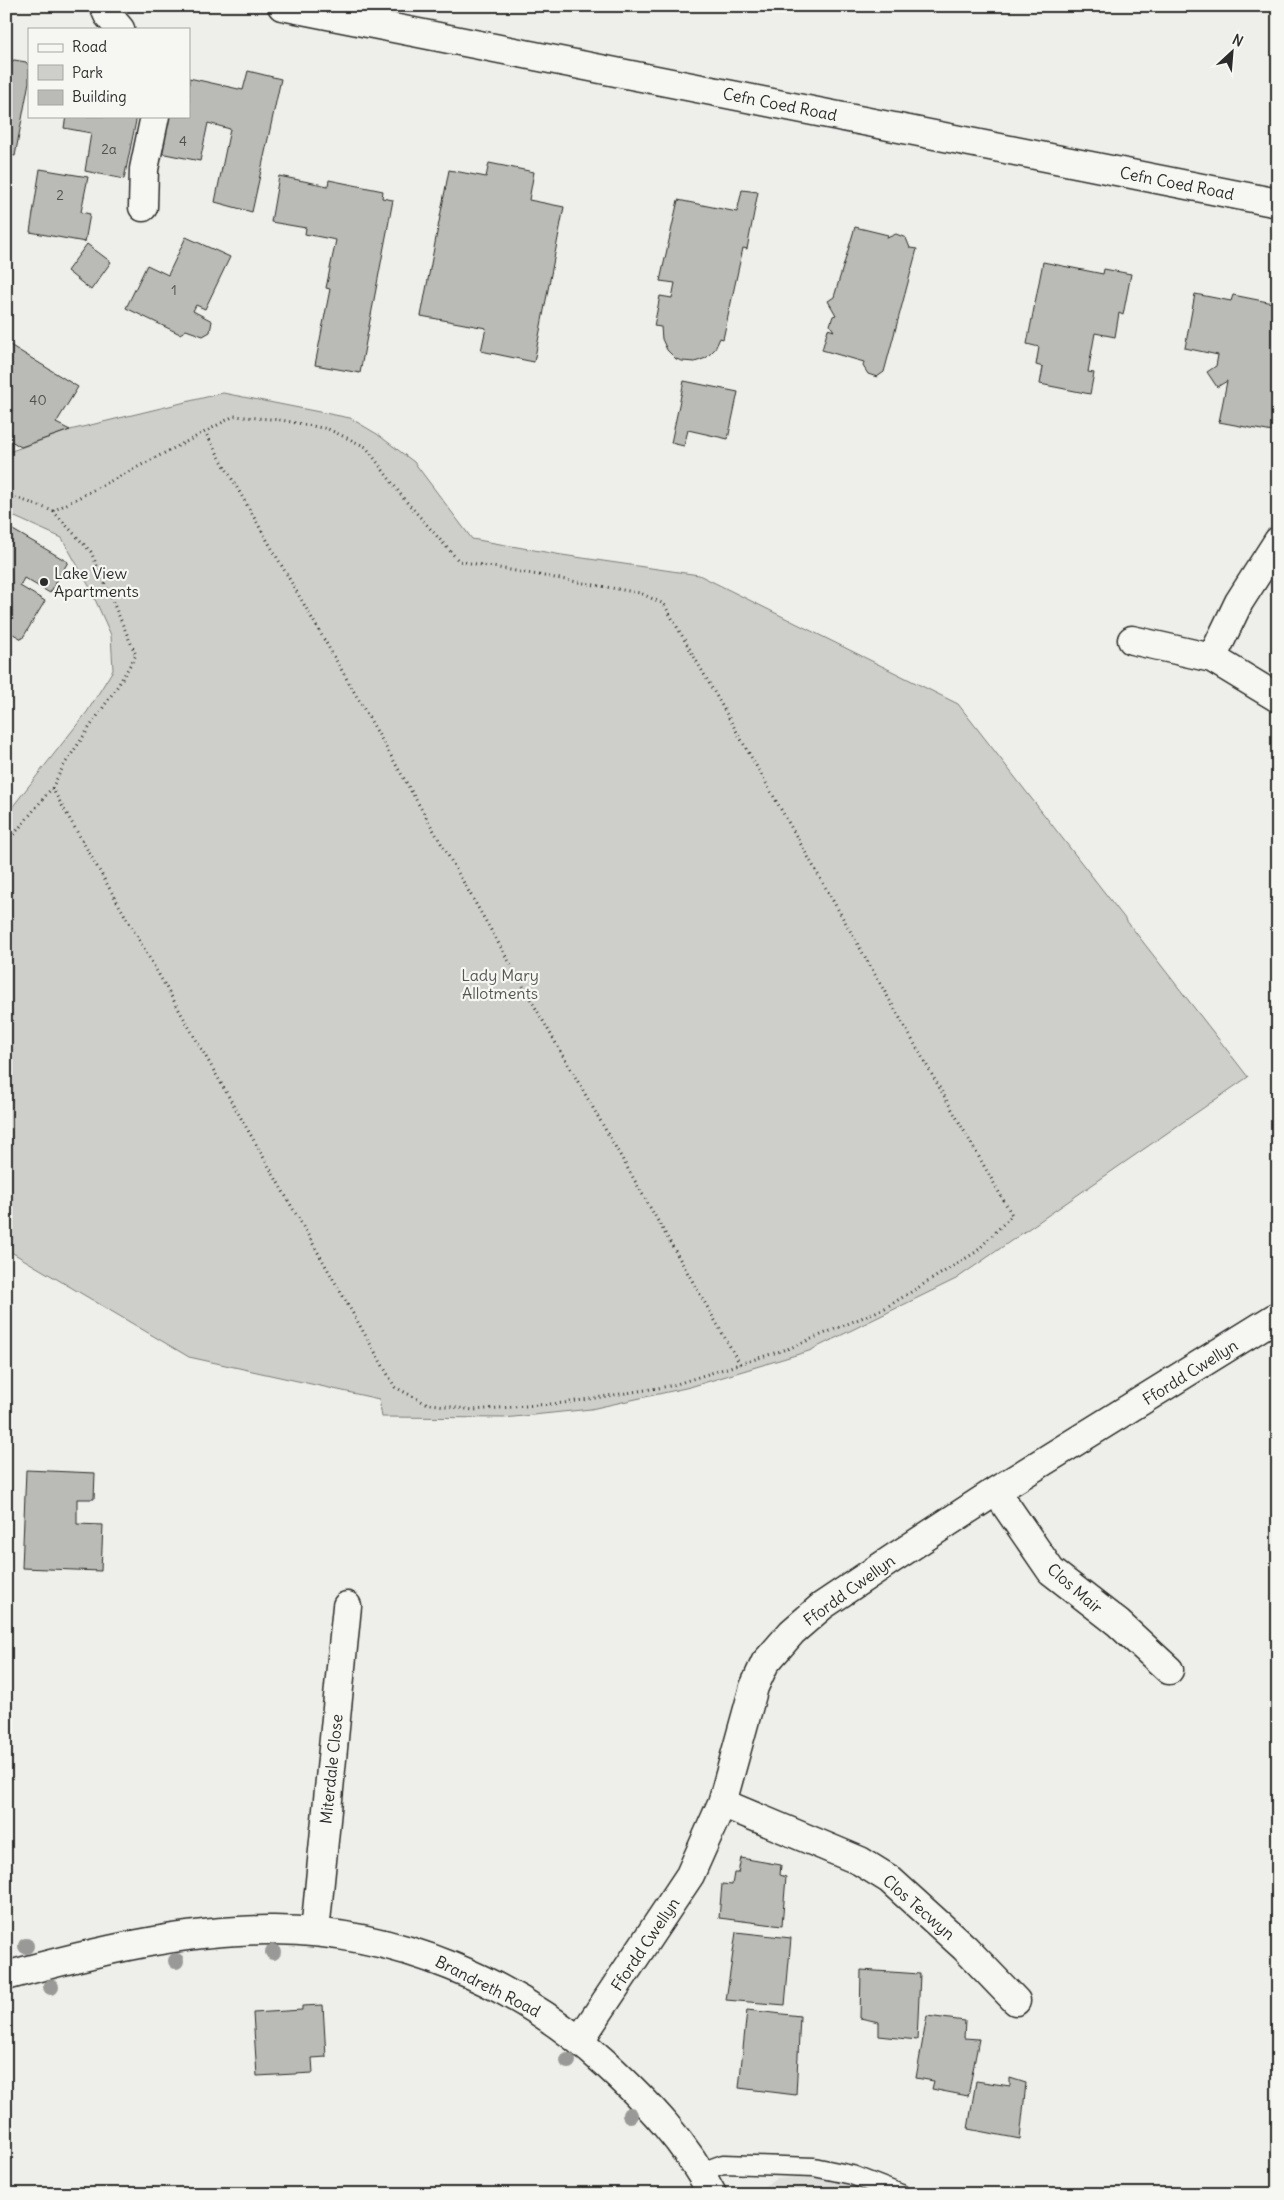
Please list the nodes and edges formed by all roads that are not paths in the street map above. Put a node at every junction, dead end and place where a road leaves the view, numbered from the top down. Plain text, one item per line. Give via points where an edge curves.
1 (104, 6) edge
2 (291, 7) edge
3 (119, 28) edge
4 (155, 118) edge
5 (1278, 203) edge
6 (143, 207) dead end
7 (1278, 541) edge
8 (1132, 640) dead end
9 (1212, 658) junction
10 (1278, 698) edge
11 (1277, 1318) edge
12 (996, 1491) junction
13 (347, 1606) dead end
14 (1169, 1670) dead end
15 (722, 1803) junction
16 (315, 1932) junction
17 (6, 1976) edge
18 (1016, 2001) dead end
19 (580, 2040) junction
20 (707, 2183) edge
21 (901, 2194) edge

1 - 3 street
2 - 5 street, Cefn Coed Road
4 - 6 street via 144,169
7 - 9 street via 1239,602
8 - 9 street
9 - 10 street
11 - 12 street, Ffordd Cwellyn
12 - 14 street, Clos Mair via 1051,1571 1118,1623
12 - 15 street, Ffordd Cwellyn via 830,1601 792,1632 766,1663 754,1687
13 - 16 street, Miterdale Close
15 - 18 street, Clos Tecwyn via 860,1861 889,1879 965,1948
15 - 19 street, Ffordd Cwellyn via 680,1892
16 - 17 street, Brandreth Road via 273,1930 178,1938 65,1959
16 - 19 street, Brandreth Road via 393,1946 429,1957 508,1992
19 - 20 street, Brandreth Road via 656,2112
20 - 21 lane via 723,2164 814,2166 852,2175

